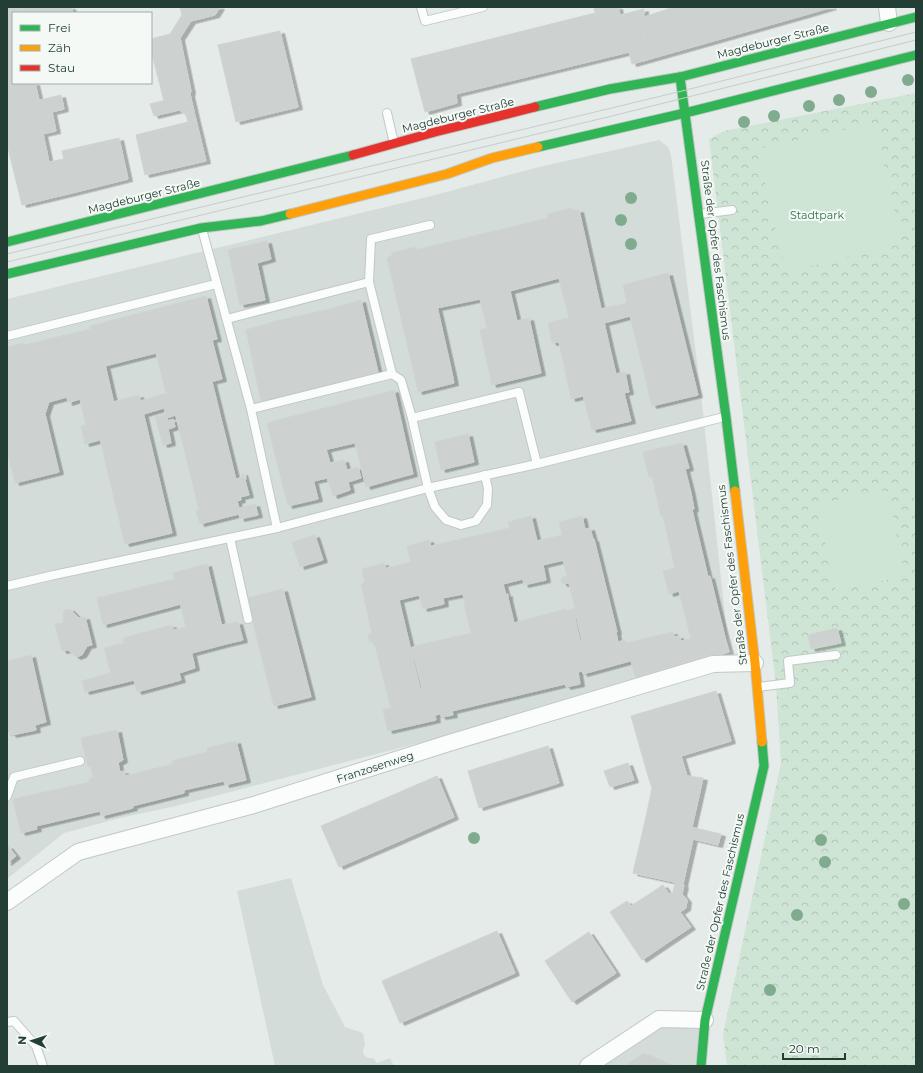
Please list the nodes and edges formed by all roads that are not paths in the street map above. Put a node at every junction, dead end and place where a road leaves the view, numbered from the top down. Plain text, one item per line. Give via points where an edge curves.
1 (421, 7) edge
2 (483, 7) edge
3 (887, 7) edge
4 (916, 17) edge
5 (889, 24) junction
6 (916, 55) edge
7 (680, 77) junction
8 (387, 113) dead end
9 (685, 113) junction
10 (394, 144) junction
11 (732, 210) dead end
12 (699, 214) junction
13 (430, 225) dead end
14 (201, 228) junction
15 (7, 242) edge
16 (7, 274) edge
17 (369, 282) junction
18 (216, 284) junction
19 (227, 319) junction
20 (7, 336) edge
21 (392, 374) junction
22 (251, 410) junction
23 (726, 417) junction
24 (412, 418) junction
25 (537, 464) junction
26 (485, 475) junction
27 (428, 488) junction
28 (277, 528) junction
29 (230, 538) junction
30 (7, 586) edge
31 (248, 619) dead end
32 (836, 655) dead end
33 (755, 663) junction
34 (757, 687) junction
35 (80, 761) dead end
36 (7, 796) edge
37 (7, 902) edge
38 (705, 1020) junction
39 (7, 1022) edge
40 (43, 1066) edge
41 (588, 1066) edge
42 (700, 1066) edge

1 - 2 lane via 425,21
3 - 5 street
4 - 5 street, Magdeburger Straße
5 - 7 street, Magdeburger Straße
6 - 9 street
7 - 9 street, Straße der Opfer des Faschismus
7 - 10 street, Magdeburger Straße via 610,89
8 - 10 lane
9 - 12 street, Straße der Opfer des Faschismus
9 - 14 street via 492,158 446,174 261,221
10 - 15 street, Magdeburger Straße
11 - 12 lane
12 - 23 street, Straße der Opfer des Faschismus
13 - 17 lane via 371,239
14 - 16 street
14 - 18 lane
17 - 19 lane
17 - 21 lane
18 - 19 lane
18 - 20 lane
19 - 22 lane
21 - 22 lane
21 - 24 lane via 401,380
22 - 28 lane
23 - 25 lane
23 - 33 street, Straße der Opfer des Faschismus
24 - 25 lane via 518,392
24 - 27 lane
25 - 26 lane
26 - 27 lane
26 - 27 lane via 488,489 487,505 476,521 461,525 446,520 434,507
27 - 28 lane
28 - 29 lane
29 - 30 lane
29 - 31 lane
32 - 34 lane via 788,661 790,683
33 - 34 street, Straße der Opfer des Faschismus
33 - 37 street, Franzosenweg via 713,664 449,743 254,805 78,852
34 - 38 street, Straße der Opfer des Faschismus via 764,766
35 - 36 lane via 14,777
38 - 41 street via 659,1019
38 - 42 street, Straße der Opfer des Faschismus
39 - 40 lane via 14,1021 36,1046

